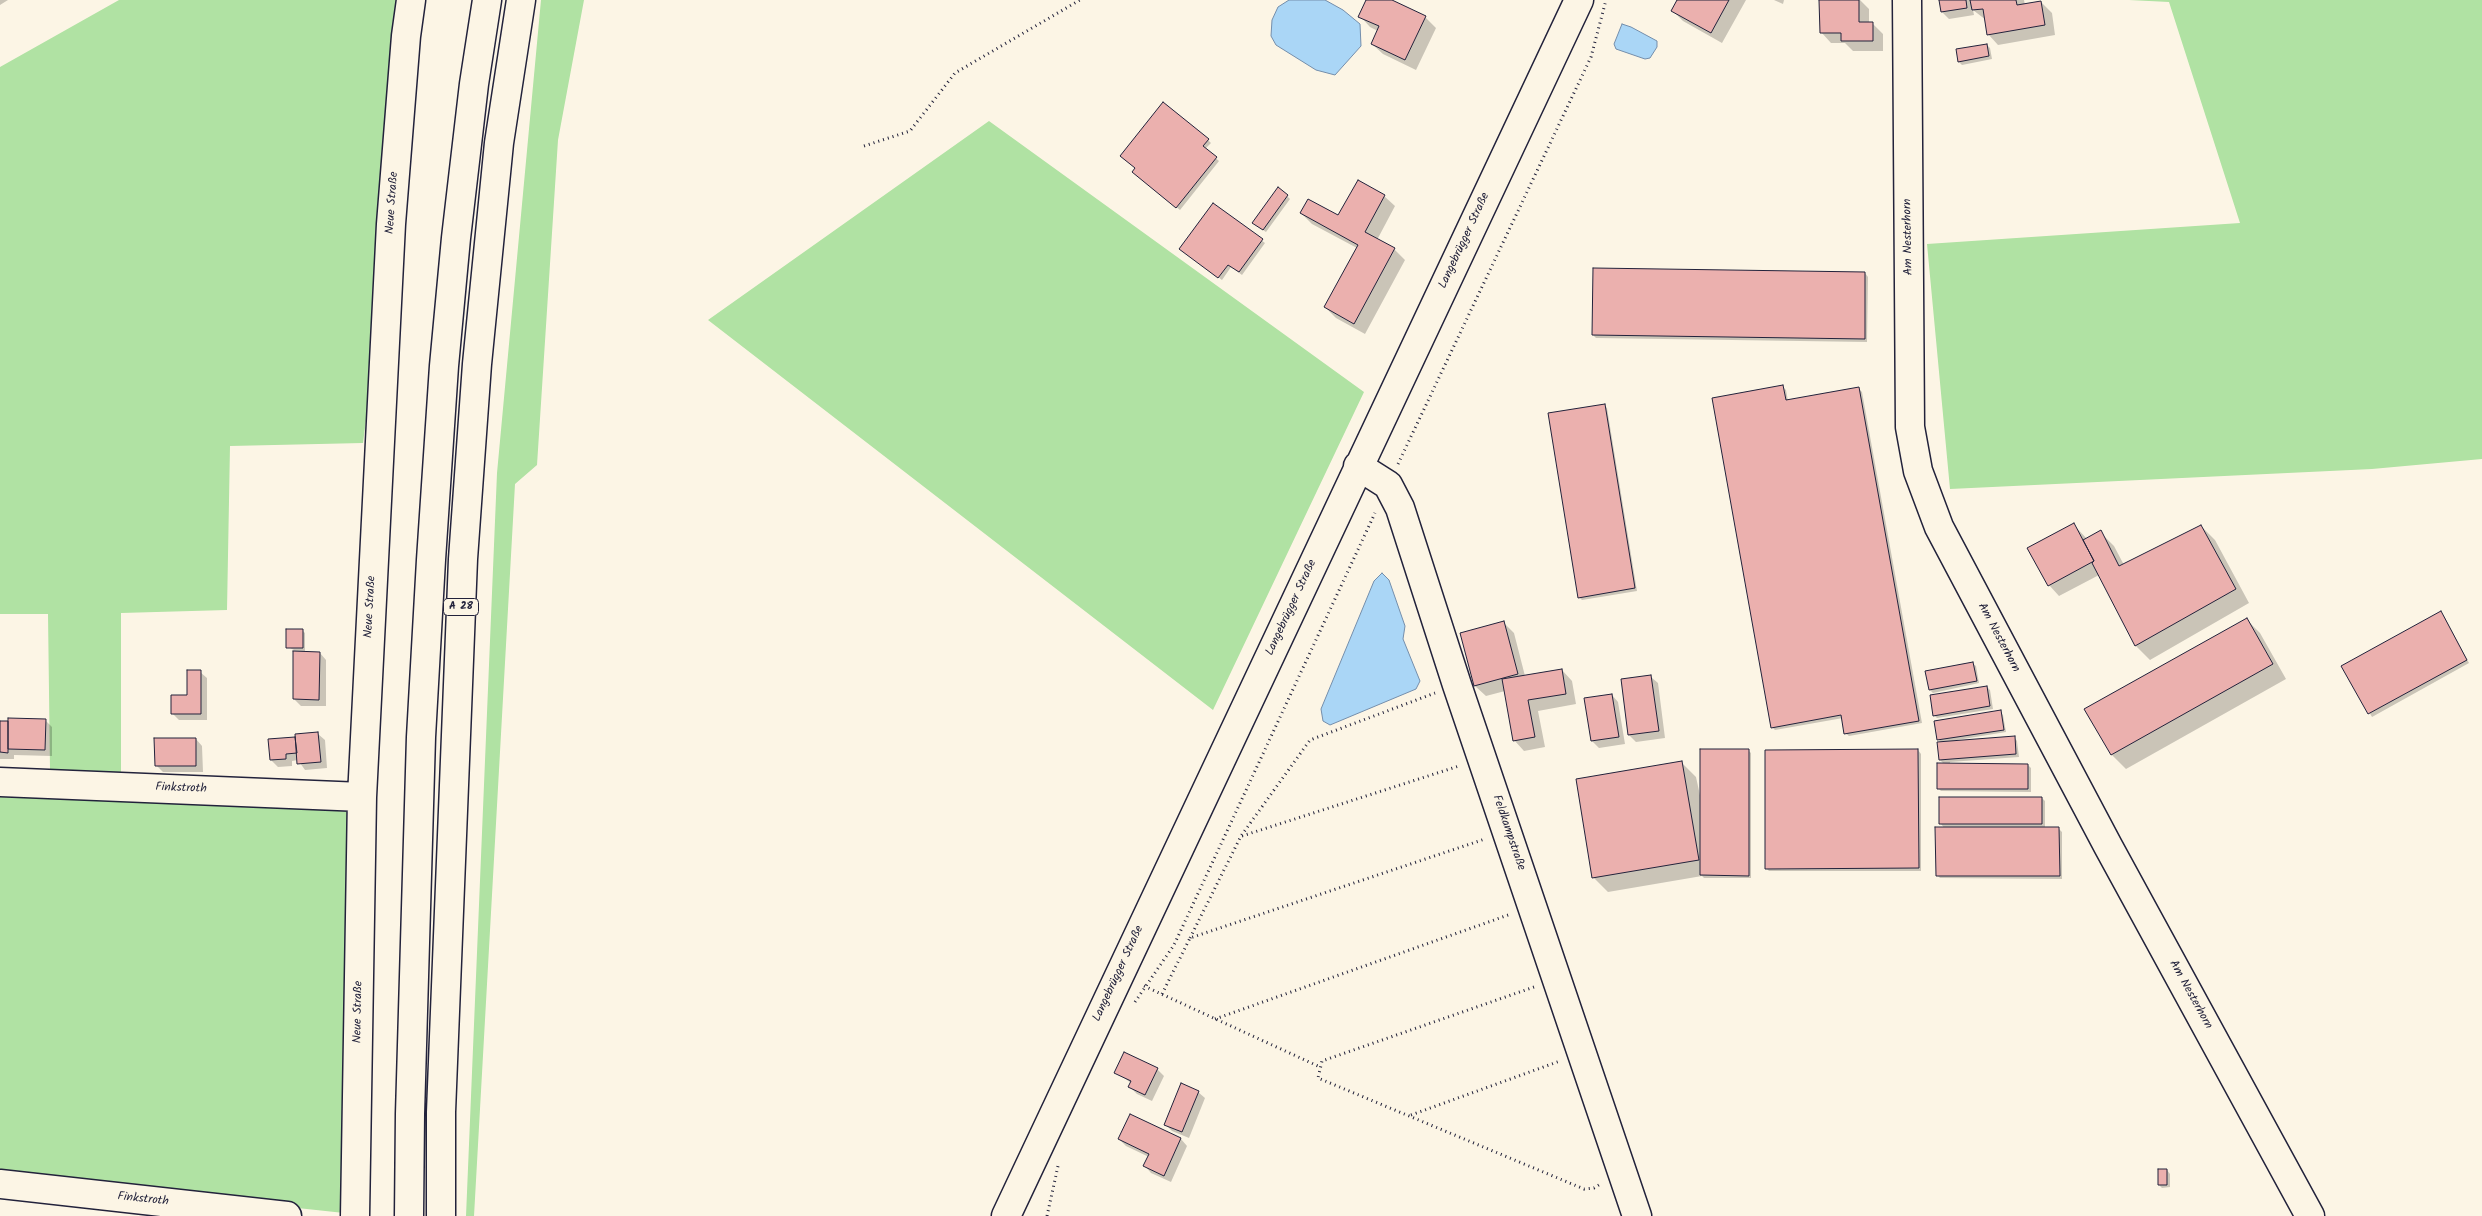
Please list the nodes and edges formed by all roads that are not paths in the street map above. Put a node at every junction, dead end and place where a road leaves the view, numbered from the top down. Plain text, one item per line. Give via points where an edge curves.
1 (411, 0) edge
2 (487, 0) edge
3 (521, 0) edge
4 (1579, 0) edge
5 (1907, 0) edge
6 (1358, 466) junction
7 (0, 782) edge
8 (362, 797) junction
9 (0, 1184) edge
10 (287, 1216) edge
11 (355, 1216) edge
12 (409, 1216) edge
13 (441, 1216) edge
14 (1006, 1216) edge
15 (1637, 1216) edge
16 (2310, 1216) edge

1 - 8 main road, Neue Straße via 391,224
2 - 12 main road, A 28 via 456,238 431,550 421,737
3 - 13 main road, A 28 via 498,153 477,364 463,559 442,1102
4 - 6 main road, Langebrügger Straße
5 - 16 main road, Am Nesterhorn via 1910,427 1918,472 1939,527
6 - 14 main road, Langebrügger Straße
6 - 15 main road, Feldkampstraße via 1388,485 1400,508
7 - 8 main road, Finkstroth
8 - 11 main road, Neue Straße
9 - 10 main road, Finkstroth

